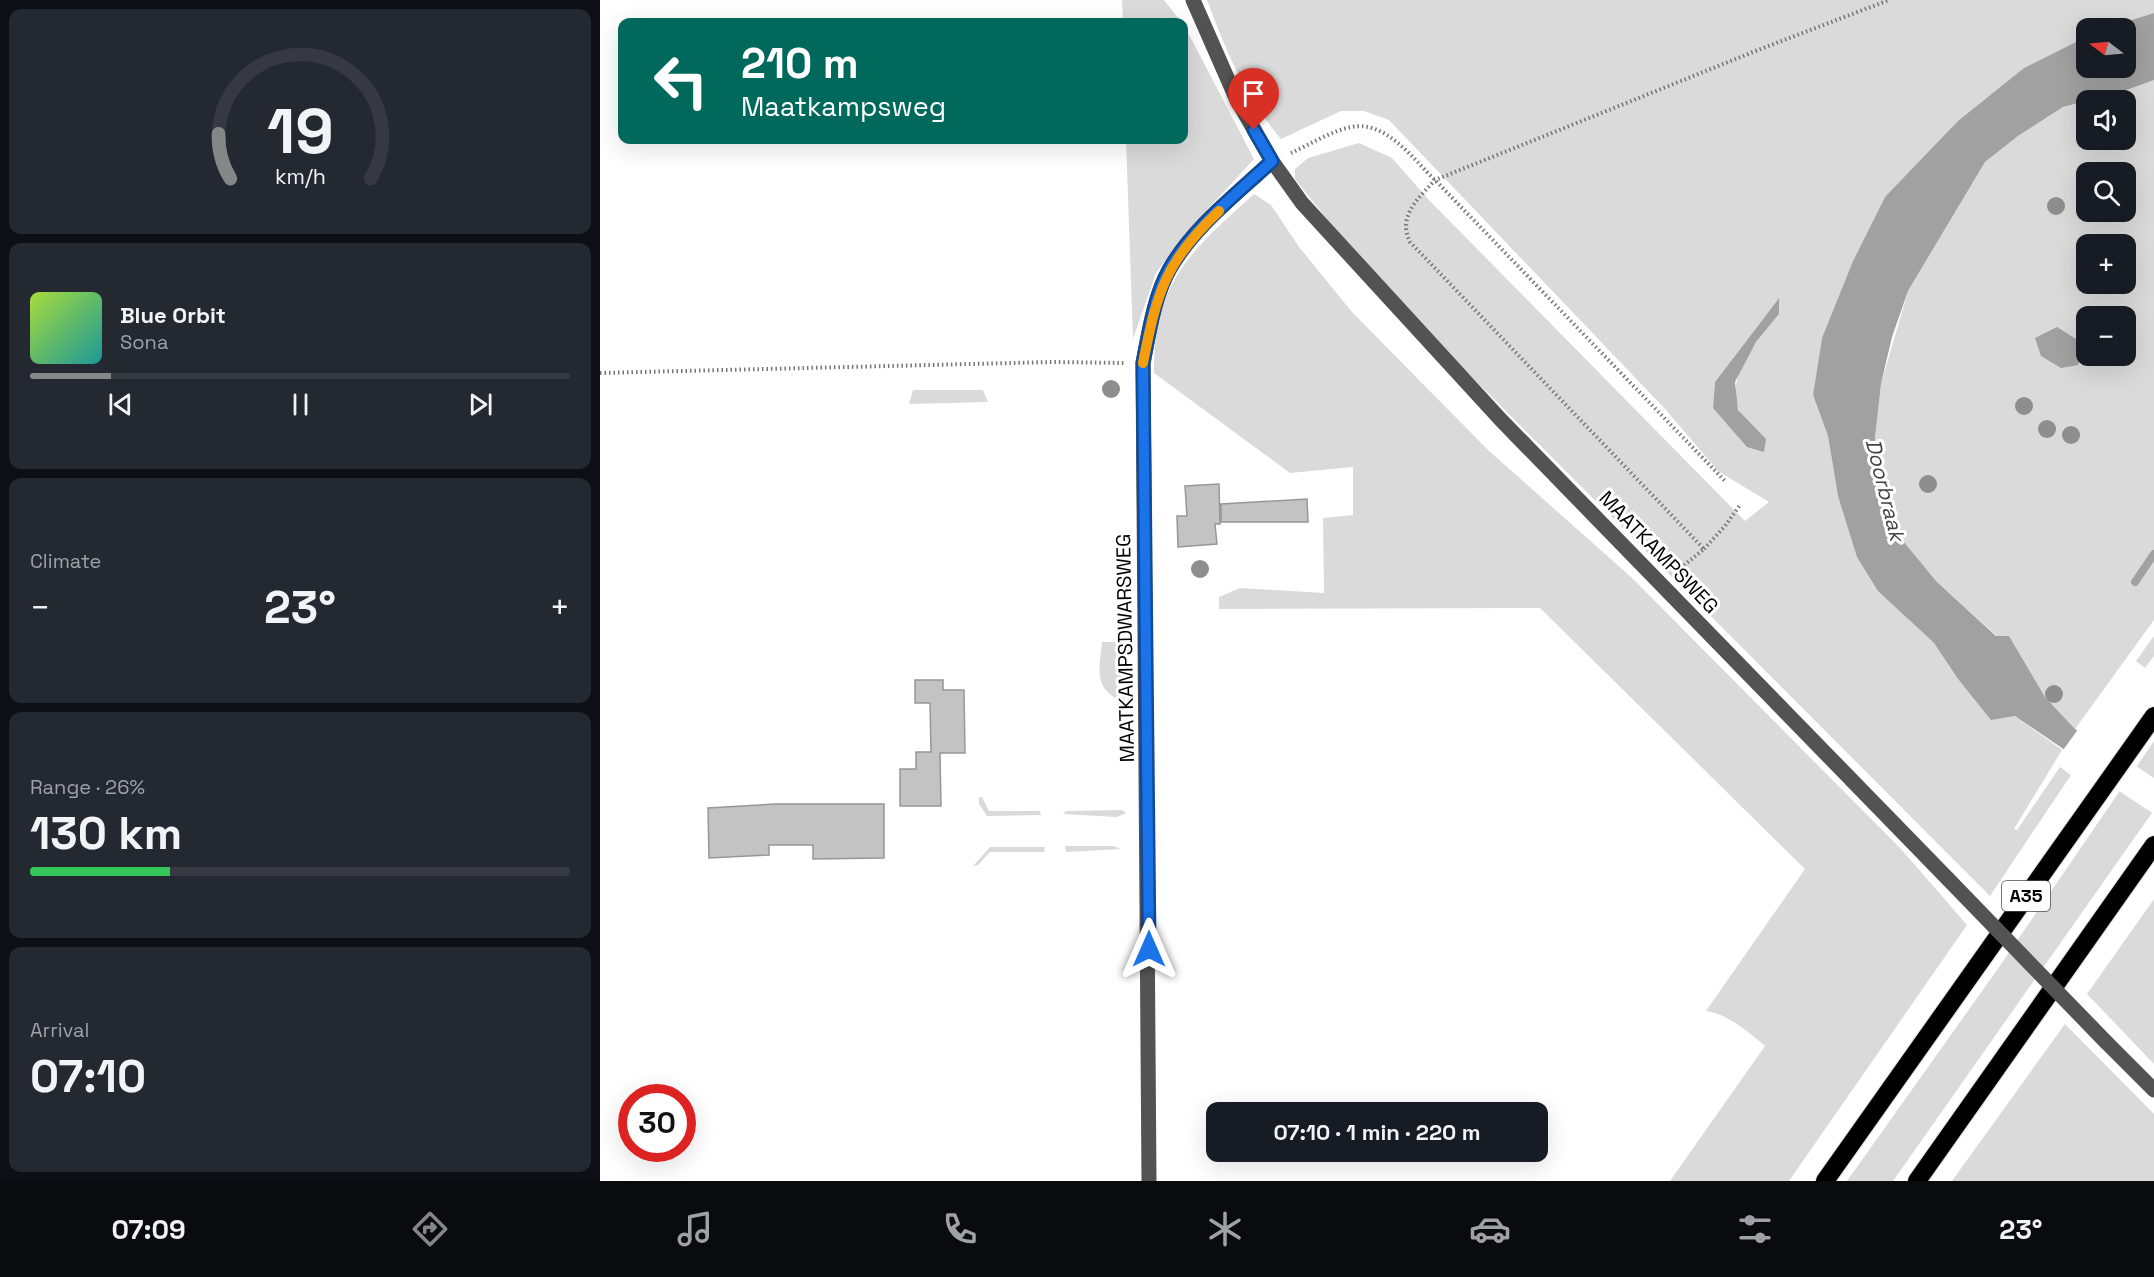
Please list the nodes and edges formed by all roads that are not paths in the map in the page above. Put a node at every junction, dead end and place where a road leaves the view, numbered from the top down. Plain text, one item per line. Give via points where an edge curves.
1 (1193, 0) edge
2 (1272, 161) junction
3 (2154, 716) edge
4 (2154, 845) edge
5 (2154, 1090) edge
6 (1149, 1181) edge
7 (1826, 1181) edge
8 (1917, 1181) edge

1 - 2 street, MAATKAMPSWEG via 1236,98
2 - 5 street, MAATKAMPSWEG, bridge via 1302,202 1501,420
2 - 6 street, MAATKAMPSDWARSWEG via 1180,253 1161,288 1143,363
3 - 7 highway, A35
4 - 8 highway

